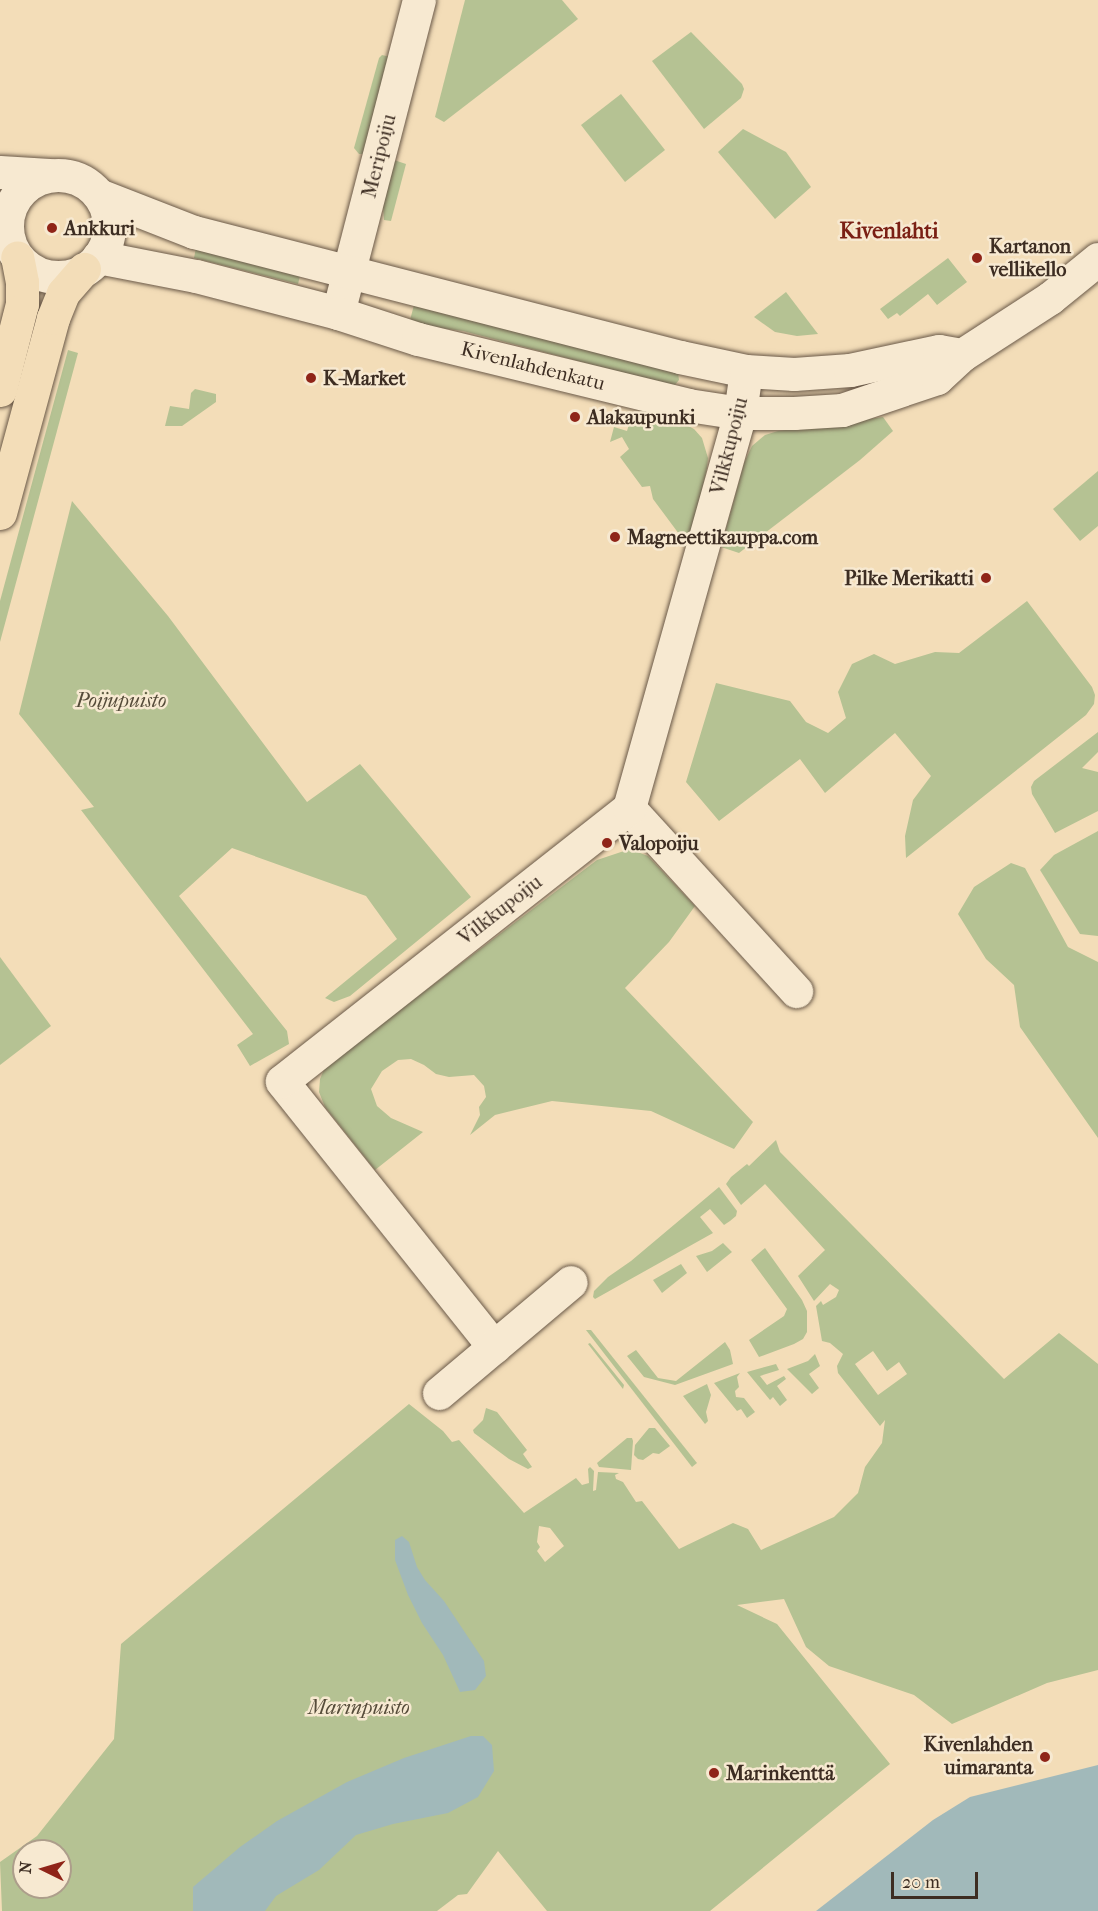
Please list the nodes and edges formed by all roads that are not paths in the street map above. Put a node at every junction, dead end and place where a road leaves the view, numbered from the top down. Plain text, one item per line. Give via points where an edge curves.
1 (419, 0) edge
2 (0, 172) edge
3 (49, 175) junction
4 (99, 195) junction
5 (8, 237) edge
6 (1098, 260) edge
7 (91, 263) junction
8 (350, 270) junction
9 (339, 313) junction
10 (962, 355) junction
11 (746, 371) junction
12 (0, 390) edge
13 (740, 413) junction
14 (0, 513) edge
15 (629, 808) junction
16 (796, 991) dead end
17 (571, 1282) dead end
18 (494, 1347) junction
19 (439, 1393) dead end

1 - 8 street, Meripoiju
2 - 3 street
3 - 4 street via 76,179
3 - 5 street via 18,194 9,211
4 - 7 street via 109,225 106,243
4 - 8 street via 178,228
5 - 7 street via 29,268 44,274 59,277
5 - 12 main road via 22,282 22,304
6 - 10 street, Kivenlahdenkatu via 1050,298
7 - 9 street, Kivenlahdenkatu via 196,276
7 - 14 main road via 63,293 53,318
8 - 9 street, Meripoiju
8 - 11 street
9 - 13 street, Kivenlahdenkatu via 418,339 688,405
10 - 11 street via 939,351 850,370 794,374
10 - 13 street, Kivenlahdenkatu via 937,378 842,410
11 - 13 street, Vilkkupoiju
13 - 15 street, Vilkkupoiju
15 - 16 street
15 - 18 street, Vilkkupoiju via 282,1081
17 - 18 street
18 - 19 street

